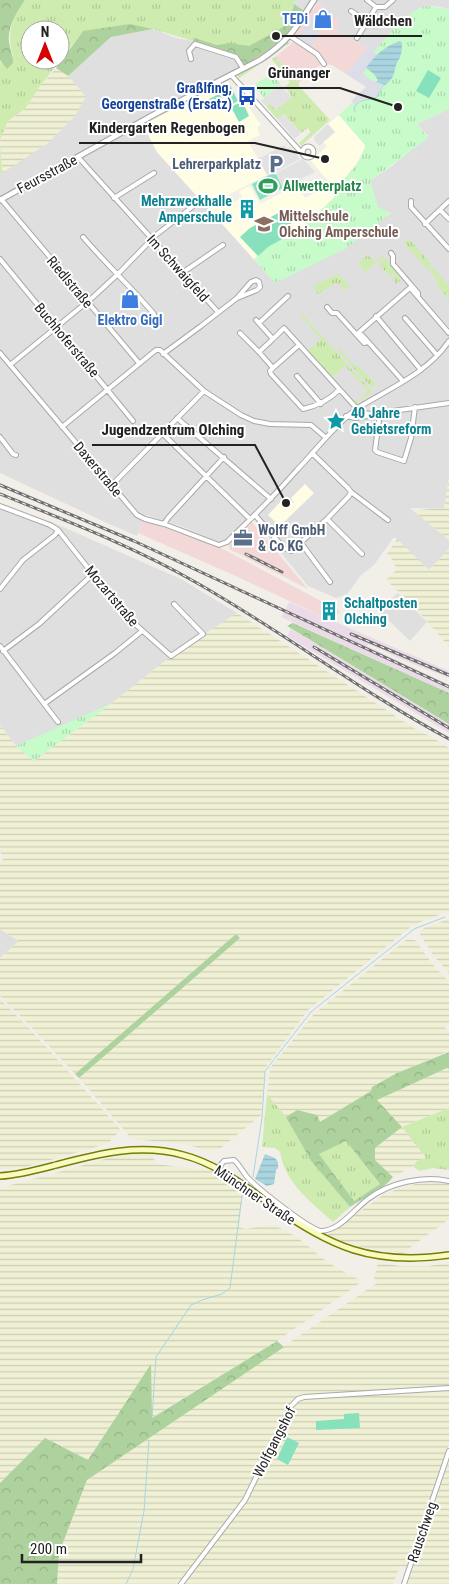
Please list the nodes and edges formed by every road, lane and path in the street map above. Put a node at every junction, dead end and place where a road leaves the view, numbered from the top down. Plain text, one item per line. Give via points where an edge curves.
1 (314, 0) edge
2 (368, 0) edge
3 (393, 0) edge
4 (376, 7) junction
5 (350, 11) dead end
6 (367, 22) junction
7 (290, 36) junction
8 (357, 38) dead end
9 (192, 59) dead end
10 (324, 64) dead end
11 (243, 68) junction
12 (230, 75) junction
13 (303, 151) dead end
14 (78, 158) junction
15 (154, 173) dead end
16 (114, 198) junction
17 (0, 200) edge
18 (449, 200) edge
19 (411, 201) dead end
20 (192, 207) dead end
21 (440, 210) junction
22 (449, 219) edge
23 (425, 224) junction
24 (83, 238) dead end
25 (152, 239) junction
26 (223, 245) dead end
27 (449, 249) edge
28 (391, 253) dead end
29 (0, 259) edge
30 (182, 272) junction
31 (118, 274) junction
32 (412, 286) junction
33 (288, 296) dead end
34 (237, 298) junction
35 (87, 302) junction
36 (327, 307) dead end
37 (218, 312) junction
38 (154, 314) dead end
39 (376, 316) junction
40 (405, 318) dead end
41 (56, 328) junction
42 (240, 333) dead end
43 (449, 333) edge
44 (357, 334) junction
45 (272, 339) junction
46 (449, 340) edge
47 (299, 345) junction
48 (447, 348) edge
49 (161, 352) junction
50 (258, 352) junction
51 (0, 354) edge
52 (437, 356) junction
53 (2, 359) edge
54 (139, 364) junction
55 (10, 365) junction
56 (273, 368) junction
57 (421, 370) junction
58 (297, 376) dead end
59 (402, 381) junction
60 (108, 389) junction
61 (339, 390) junction
62 (204, 391) junction
63 (449, 403) edge
64 (321, 404) junction
65 (414, 407) junction
66 (356, 409) junction
67 (380, 413) junction
68 (372, 414) junction
69 (346, 416) junction
70 (177, 418) junction
71 (133, 421) dead end
72 (62, 427) junction
73 (163, 434) junction
74 (0, 437) edge
75 (325, 437) junction
76 (312, 453) junction
77 (16, 455) dead end
78 (224, 457) junction
79 (206, 477) junction
80 (112, 485) junction
81 (351, 492) junction
82 (271, 499) junction
83 (0, 506) edge
84 (255, 514) junction
85 (327, 519) junction
86 (250, 520) junction
87 (388, 520) dead end
88 (164, 524) junction
89 (58, 530) junction
90 (301, 544) junction
91 (362, 554) dead end
92 (93, 574) junction
93 (330, 582) dead end
94 (0, 589) edge
95 (174, 604) dead end
96 (142, 631) junction
97 (0, 646) edge
98 (3, 651) junction
99 (44, 704) junction
100 (58, 722) dead end
101 (218, 1169) junction
102 (0, 1176) edge
103 (449, 1181) edge
104 (449, 1256) edge
105 (449, 1388) edge
106 (449, 1451) edge
107 (180, 1584) edge
108 (404, 1584) edge

1 - 7 street, Feursstraße
2 - 4 street
3 - 4 street via 385,7
4 - 6 street
5 - 6 street
6 - 8 street
7 - 10 street via 317,54
7 - 11 street, Feursstraße via 276,49
9 - 11 street via 189,51 195,44 236,57
11 - 12 street, Feursstraße
12 - 13 street
12 - 14 street, Feursstraße
14 - 16 street, Im Schwaigfeld
14 - 17 street, Feursstraße
15 - 16 street
16 - 25 street, Im Schwaigfeld
17 - 35 street, Riedlstraße
18 - 21 street
19 - 23 street via 411,207
20 - 25 street
21 - 22 street
21 - 23 street
23 - 27 street
24 - 31 street
25 - 30 street, Im Schwaigfeld
25 - 31 street
26 - 30 street
28 - 32 street via 393,264
29 - 41 street, Buchhoferstraße
30 - 37 street, Im Schwaigfeld
31 - 35 street
31 - 38 street
32 - 39 street
32 - 43 street
33 - 45 street via 257,322
34 - 34 street via 257,290 260,282 251,282
34 - 37 street
35 - 41 street
35 - 54 street, Riedlstraße
36 - 44 street
37 - 49 street
39 - 44 street
39 - 57 street
40 - 52 street
41 - 55 street
41 - 60 street, Buchhoferstraße
42 - 50 street
44 - 59 street
45 - 47 street via 284,328
45 - 50 street
46 - 48 street
47 - 56 street
47 - 61 street
48 - 52 street
49 - 54 street via 156,350
49 - 62 street
50 - 56 street
51 - 53 street, Daxerstraße
52 - 57 street
53 - 55 street, Daxerstraße
54 - 60 street
55 - 72 street, Daxerstraße
56 - 64 street via 271,374 302,409
57 - 59 street
58 - 64 street
59 - 66 street
60 - 71 street, Buchhoferstraße
60 - 72 street
61 - 64 street
61 - 66 street
62 - 70 street
62 - 75 street via 254,420 280,426 311,425
63 - 65 street
65 - 67 street
65 - 67 street via 411,438 404,461 375,450
66 - 68 street via 365,415
66 - 69 street
67 - 68 street
68 - 69 street
69 - 75 street
70 - 73 street
70 - 78 street
72 - 80 street, Daxerstraße
73 - 79 street
73 - 80 street
74 - 77 street
75 - 76 street
76 - 81 street
76 - 82 street
78 - 79 street
78 - 82 street
79 - 86 street
79 - 88 street
80 - 88 street, Daxerstraße via 137,515
81 - 85 street
81 - 87 street
82 - 84 street
83 - 89 street
84 - 86 street
84 - 90 street via 287,550
85 - 90 street
85 - 91 street
86 - 88 street, Daxerstraße via 223,545 215,545
89 - 92 street, Mozartstraße
89 - 94 street via 23,560
90 - 93 street
92 - 96 street, Mozartstraße
92 - 98 street via 39,624
95 - 96 street, Mozartstraße via 203,634 170,656
96 - 99 street
97 - 98 street
98 - 99 street
99 - 100 street
101 - 102 main road, Münchner Straße via 182,1154 136,1149 105,1152 26,1173
101 - 103 street via 224,1161 234,1160 255,1184 320,1231 339,1225 366,1200 383,1190 418,1180
101 - 104 main road, Münchner Straße via 308,1230 344,1247 396,1258
105 - 107 street, Wolfgangshof via 304,1396 298,1399 291,1406 246,1500
106 - 108 street, Rauschweg

